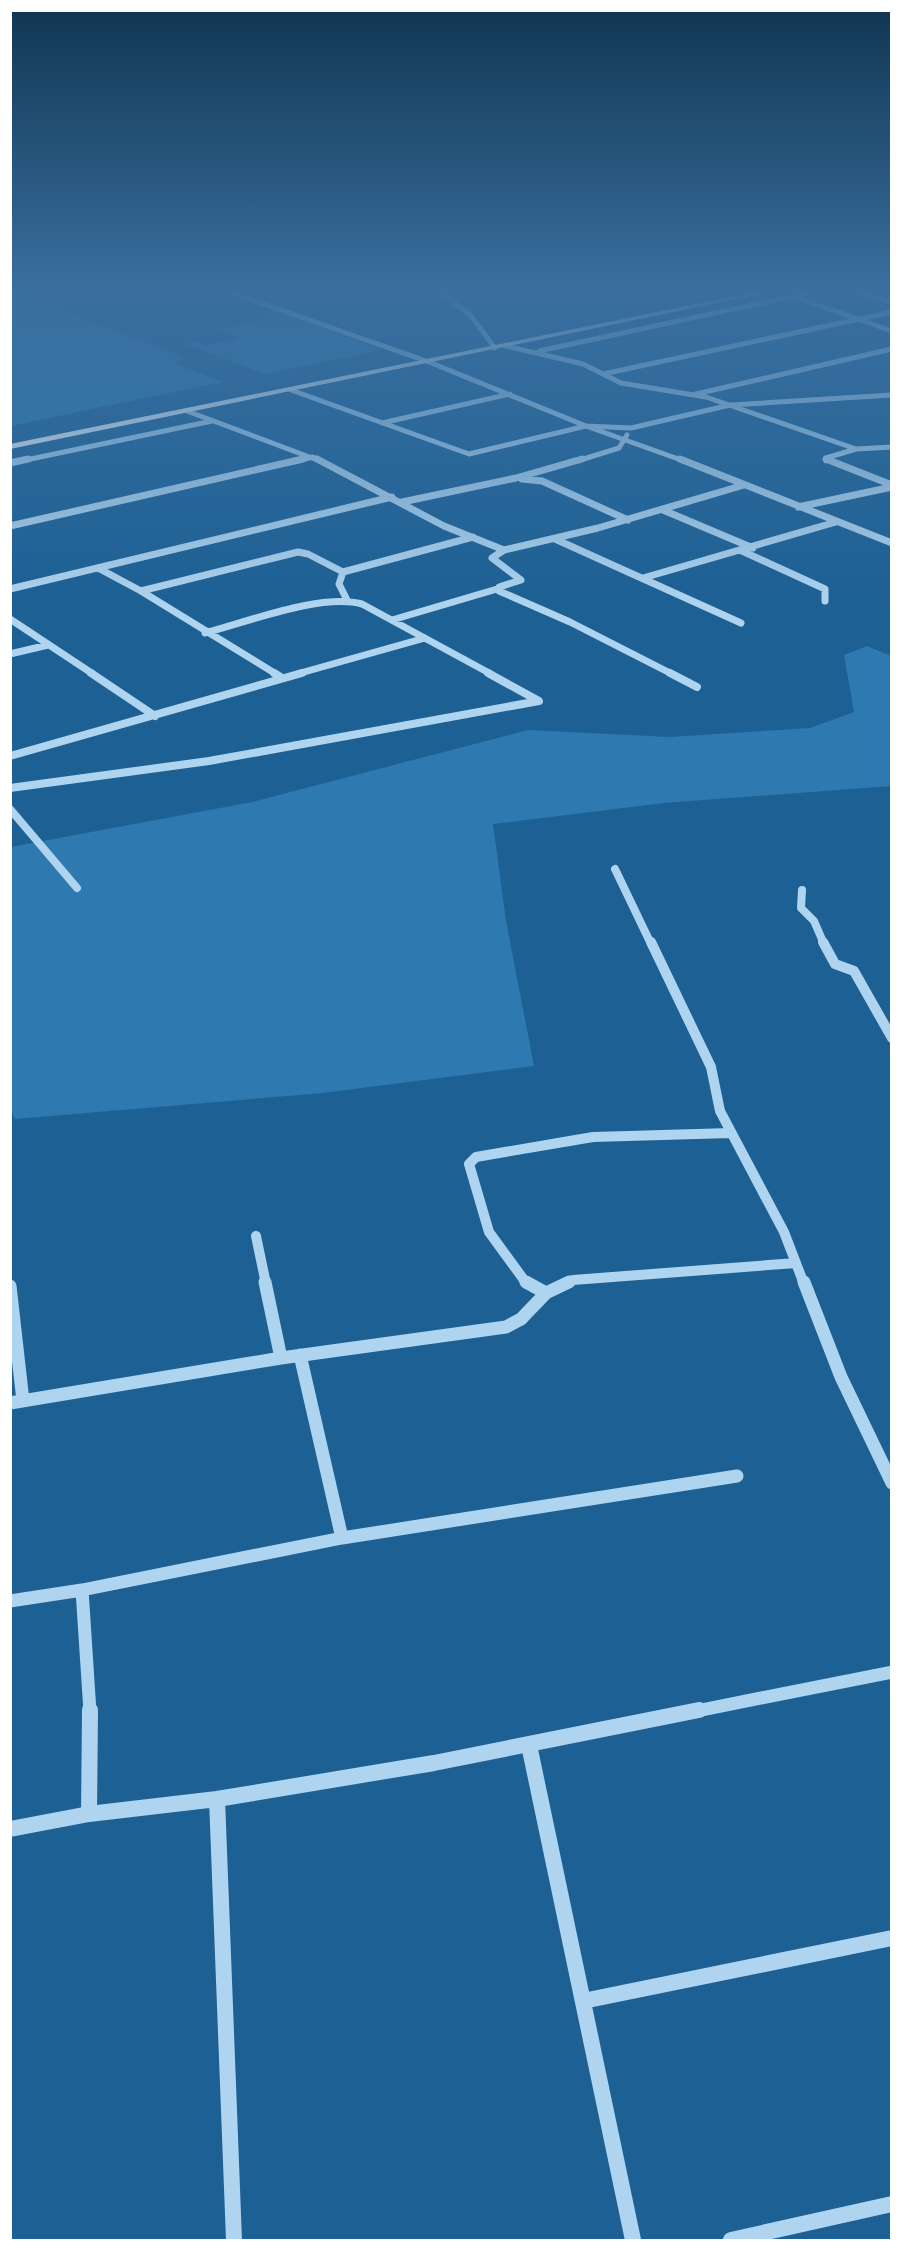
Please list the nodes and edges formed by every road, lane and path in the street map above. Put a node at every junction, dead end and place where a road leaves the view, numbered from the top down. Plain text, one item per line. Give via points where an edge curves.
1 (266, 395) edge
2 (304, 395) edge
3 (506, 395) edge
4 (513, 395) edge
5 (693, 395) edge
6 (891, 395) edge
7 (876, 396) junction
8 (891, 402) edge
9 (730, 405) junction
10 (187, 411) junction
11 (212, 421) junction
12 (381, 424) junction
13 (586, 426) junction
14 (631, 428) junction
15 (626, 440) junction
16 (10, 447) edge
17 (891, 447) edge
18 (856, 450) junction
19 (314, 457) junction
20 (10, 464) edge
21 (536, 472) junction
22 (516, 478) junction
23 (542, 481) junction
24 (744, 485) junction
25 (891, 486) edge
26 (392, 497) junction
27 (402, 502) junction
28 (798, 507) junction
29 (663, 510) junction
30 (628, 520) junction
31 (836, 522) junction
32 (10, 526) edge
33 (473, 537) junction
34 (555, 539) junction
35 (891, 543) edge
36 (753, 548) junction
37 (504, 550) junction
38 (742, 551) junction
39 (98, 568) junction
40 (343, 573) junction
41 (642, 578) junction
42 (10, 589) edge
43 (497, 589) junction
44 (141, 591) junction
45 (347, 600) junction
46 (825, 601) dead end
47 (10, 619) edge
48 (392, 620) junction
49 (741, 623) dead end
50 (205, 633) junction
51 (425, 638) junction
52 (48, 645) junction
53 (10, 654) edge
54 (282, 678) junction
55 (697, 687) dead end
56 (155, 716) junction
57 (10, 756) edge
58 (10, 788) edge
59 (10, 809) edge
60 (615, 869) dead end
61 (77, 888) dead end
62 (802, 890) dead end
63 (891, 1038) edge
64 (730, 1133) junction
65 (256, 1236) dead end
66 (796, 1263) junction
67 (10, 1286) edge
68 (546, 1293) junction
69 (300, 1355) junction
70 (281, 1358) junction
71 (17, 1402) edge
72 (737, 1476) dead end
73 (891, 1483) edge
74 (342, 1538) junction
75 (82, 1590) junction
76 (10, 1601) edge
77 (891, 1672) edge
78 (529, 1745) junction
79 (217, 1799) junction
80 (89, 1814) junction
81 (10, 1829) edge
82 (891, 1938) edge
83 (583, 2001) junction
84 (891, 2204) edge
85 (234, 2241) edge
86 (633, 2241) edge
87 (731, 2241) edge

1 - 10 main road
2 - 12 street
3 - 12 street
4 - 13 street
5 - 9 street
6 - 7 street
7 - 8 street
7 - 9 street
9 - 14 street
9 - 18 street
10 - 11 street
10 - 16 main road
11 - 19 street
11 - 20 street
12 - 13 street via 469,454
13 - 14 street
13 - 15 street
14 - 15 street
15 - 21 street via 619,448
15 - 24 street
17 - 18 street
18 - 25 street via 826,461
19 - 26 street
19 - 32 street
21 - 22 street
21 - 23 street
22 - 23 street
22 - 27 street
23 - 30 street
24 - 28 street
24 - 29 street
25 - 28 street
26 - 27 street
26 - 39 street
27 - 33 street
28 - 31 street
29 - 30 street
29 - 36 street
30 - 34 street
31 - 35 street
31 - 36 street
33 - 37 street
33 - 40 street
34 - 37 street
34 - 41 street
36 - 38 street
37 - 43 street via 492,558 521,579
38 - 41 street
38 - 46 street via 825,589
39 - 42 street
39 - 44 street
40 - 44 street via 298,552
40 - 45 street via 339,584
41 - 49 street
43 - 48 street
43 - 55 street
44 - 50 street
45 - 48 street
45 - 50 street via 322,602
47 - 52 street
48 - 51 street
50 - 54 street
51 - 54 street
51 - 58 street via 538,701 305,745
52 - 53 street
52 - 56 street
54 - 56 street
56 - 57 street
59 - 61 street
60 - 64 street via 711,1067 720,1111
62 - 63 street via 801,908 814,921 830,958 854,971
64 - 66 street via 784,1232
64 - 68 street via 593,1137 472,1160 469,1164 489,1232 527,1284
65 - 70 street
66 - 68 street via 573,1280
66 - 73 street
67 - 71 street
68 - 69 street via 521,1319 506,1327
69 - 70 street
69 - 74 street
70 - 71 street
72 - 74 street
74 - 75 street
75 - 76 street
75 - 80 street via 90,1696
77 - 78 street
78 - 79 street
78 - 83 street
79 - 80 street
79 - 85 street
80 - 81 street
82 - 83 street
83 - 86 street
84 - 87 street

